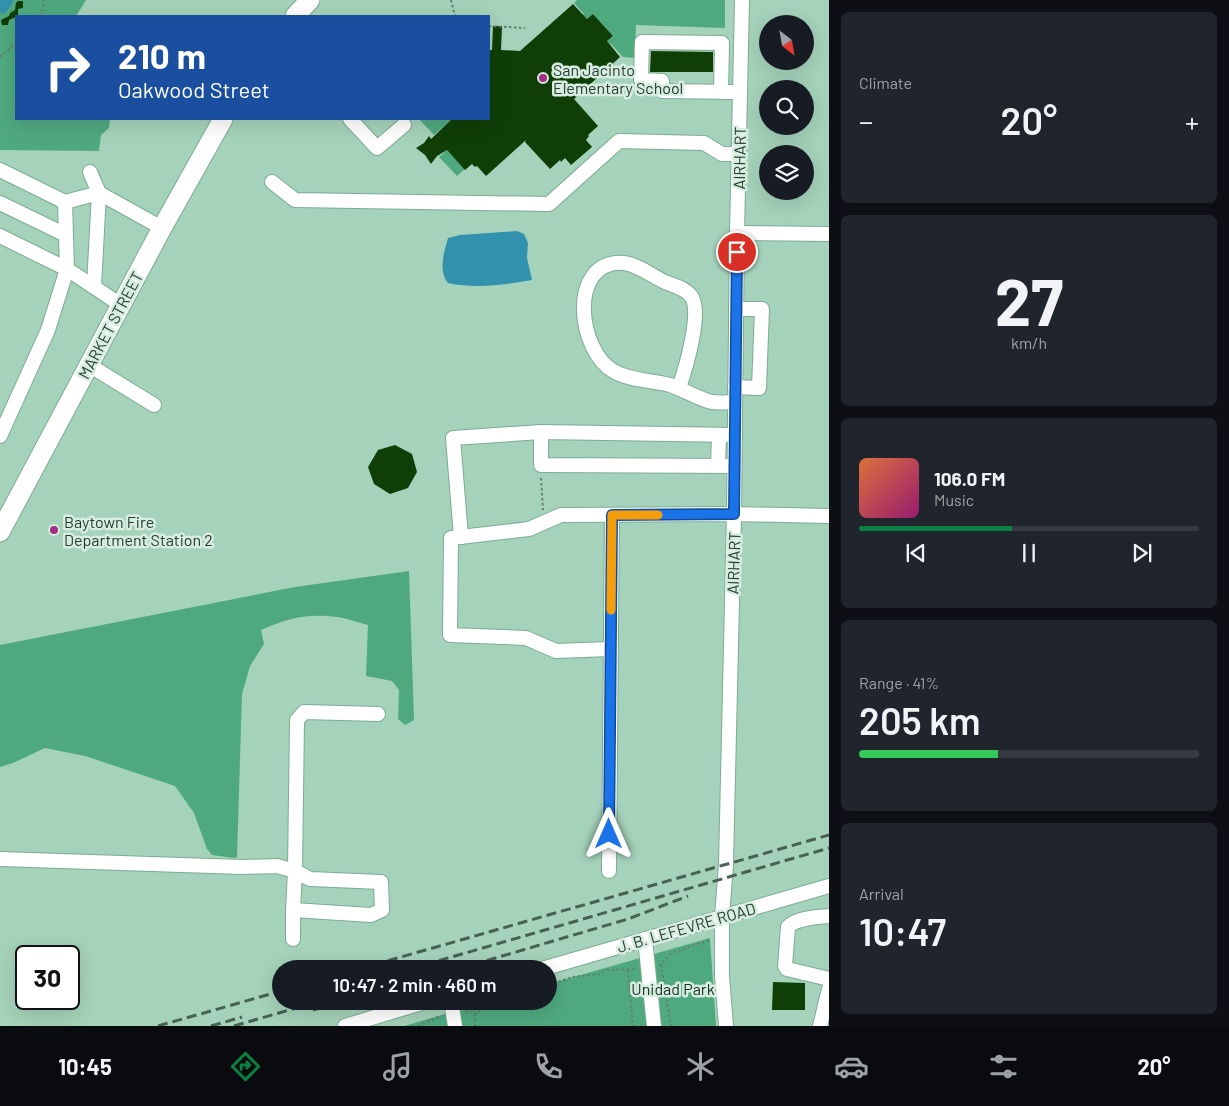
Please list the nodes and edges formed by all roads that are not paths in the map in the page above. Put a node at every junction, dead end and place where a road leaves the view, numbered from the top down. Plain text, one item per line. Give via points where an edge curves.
1 (310, 0) edge
2 (742, 0) edge
3 (296, 15) edge
4 (721, 92) junction
5 (740, 92) junction
6 (222, 120) edge
7 (351, 120) edge
8 (404, 125) dead end
9 (739, 154) junction
10 (0, 170) edge
11 (90, 172) dead end
12 (272, 182) dead end
13 (99, 192) junction
14 (65, 202) junction
15 (0, 204) edge
16 (162, 228) junction
17 (737, 233) junction
18 (829, 234) edge
19 (66, 235) junction
20 (0, 236) edge
21 (68, 269) junction
22 (94, 286) junction
23 (121, 305) junction
24 (736, 309) junction
25 (89, 365) junction
26 (679, 388) junction
27 (735, 388) junction
28 (735, 402) junction
29 (154, 405) dead end
30 (542, 432) junction
31 (719, 435) junction
32 (735, 435) junction
33 (0, 436) edge
34 (718, 466) junction
35 (734, 466) junction
36 (734, 514) junction
37 (612, 515) junction
38 (829, 516) edge
39 (0, 532) edge
40 (461, 537) junction
41 (610, 649) junction
42 (378, 714) dead end
43 (0, 858) edge
44 (295, 871) junction
45 (609, 871) dead end
46 (829, 886) edge
47 (293, 910) junction
48 (829, 916) edge
49 (722, 917) junction
50 (293, 939) dead end
51 (645, 940) junction
52 (557, 965) edge
53 (829, 979) edge
54 (829, 989) edge
55 (402, 1010) edge
56 (452, 1010) edge
57 (364, 1023) edge
58 (345, 1026) edge
59 (455, 1026) edge
60 (654, 1026) edge
61 (726, 1026) edge
62 (820, 1026) edge

1 - 3 main road
2 - 5 street, AIRHART
4 - 4 street via 662,91 662,81 641,80 642,42 722,43
4 - 5 street
5 - 9 street, AIRHART
6 - 16 main road, MARKET STREET
7 - 8 street via 377,148
9 - 12 street via 722,154 704,143 619,141 548,204 295,200
9 - 17 street, AIRHART
10 - 14 street
11 - 13 street
13 - 14 street
13 - 16 street
13 - 22 street
14 - 19 street
15 - 19 street
16 - 23 main road, MARKET STREET
17 - 18 street
17 - 24 street, AIRHART
19 - 21 street
20 - 21 street
21 - 22 street
21 - 33 street via 48,330
22 - 23 street
23 - 25 main road, MARKET STREET
24 - 27 street, AIRHART
24 - 27 street via 762,309 759,388
25 - 29 street
25 - 39 main road, MARKET STREET
26 - 26 street via 615,372 594,352 584,316 584,299 592,277 600,269 610,264 626,263 681,287 690,295 694,302 692,335
26 - 28 street via 710,401
27 - 28 street, AIRHART
28 - 32 street, AIRHART
30 - 31 street
30 - 34 street via 541,465
30 - 40 street via 453,438
31 - 32 street
31 - 34 street
32 - 35 street, AIRHART
34 - 35 street
35 - 36 street, AIRHART
36 - 37 street
36 - 38 street
36 - 49 street, AIRHART
37 - 40 street via 561,515 529,529
37 - 41 street
40 - 41 street via 450,538 450,635 526,638 556,651
41 - 45 street
42 - 44 street via 304,712 297,720
43 - 44 street via 277,866
44 - 47 street
44 - 47 street via 310,879 382,882 382,910 371,915
46 - 49 street, J. B. LEFEVRE ROAD
47 - 50 street
48 - 53 street via 788,927 785,966
49 - 51 street, J. B. LEFEVRE ROAD
49 - 61 street, AIRHART
51 - 52 street, J. B. LEFEVRE ROAD
51 - 60 street via 655,966
54 - 62 street
55 - 57 street
56 - 59 street
57 - 58 street

